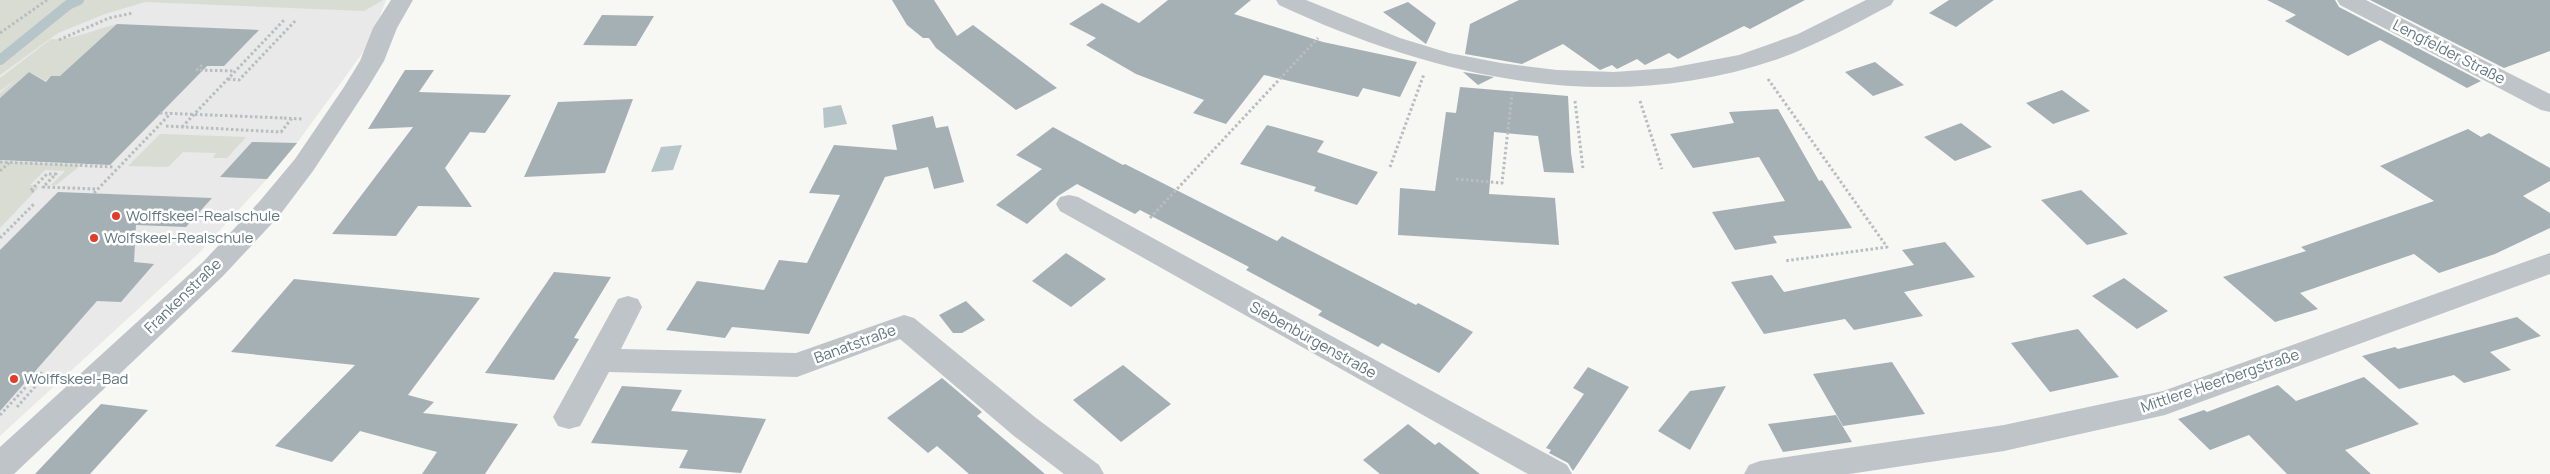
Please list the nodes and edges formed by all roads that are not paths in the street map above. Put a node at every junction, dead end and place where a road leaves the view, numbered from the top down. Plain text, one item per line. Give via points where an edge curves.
1 (402, 0) edge
2 (1287, 0) edge
3 (1883, 0) edge
4 (2348, 0) edge
5 (2550, 104) edge
6 (1069, 204) dead end
7 (2550, 263) edge
8 (628, 307) dead end
9 (600, 360) junction
10 (569, 417) dead end
11 (2, 465) edge
12 (1088, 474) edge
13 (1556, 474) edge
14 (1760, 474) edge

1 - 11 street, Frankenstraße via 355,89 304,166 269,209 213,268
2 - 3 street via 1332,22 1431,55 1515,73 1585,81 1633,79 1727,66 1803,40
4 - 5 street, Lengfelder Straße
6 - 13 street, Siebenbürgenstraße
7 - 14 street, Mittlere Heerbergstraße via 2166,403 2004,438
8 - 9 street
9 - 10 street
9 - 12 street, Banatstraße via 797,364 904,326 1025,427

